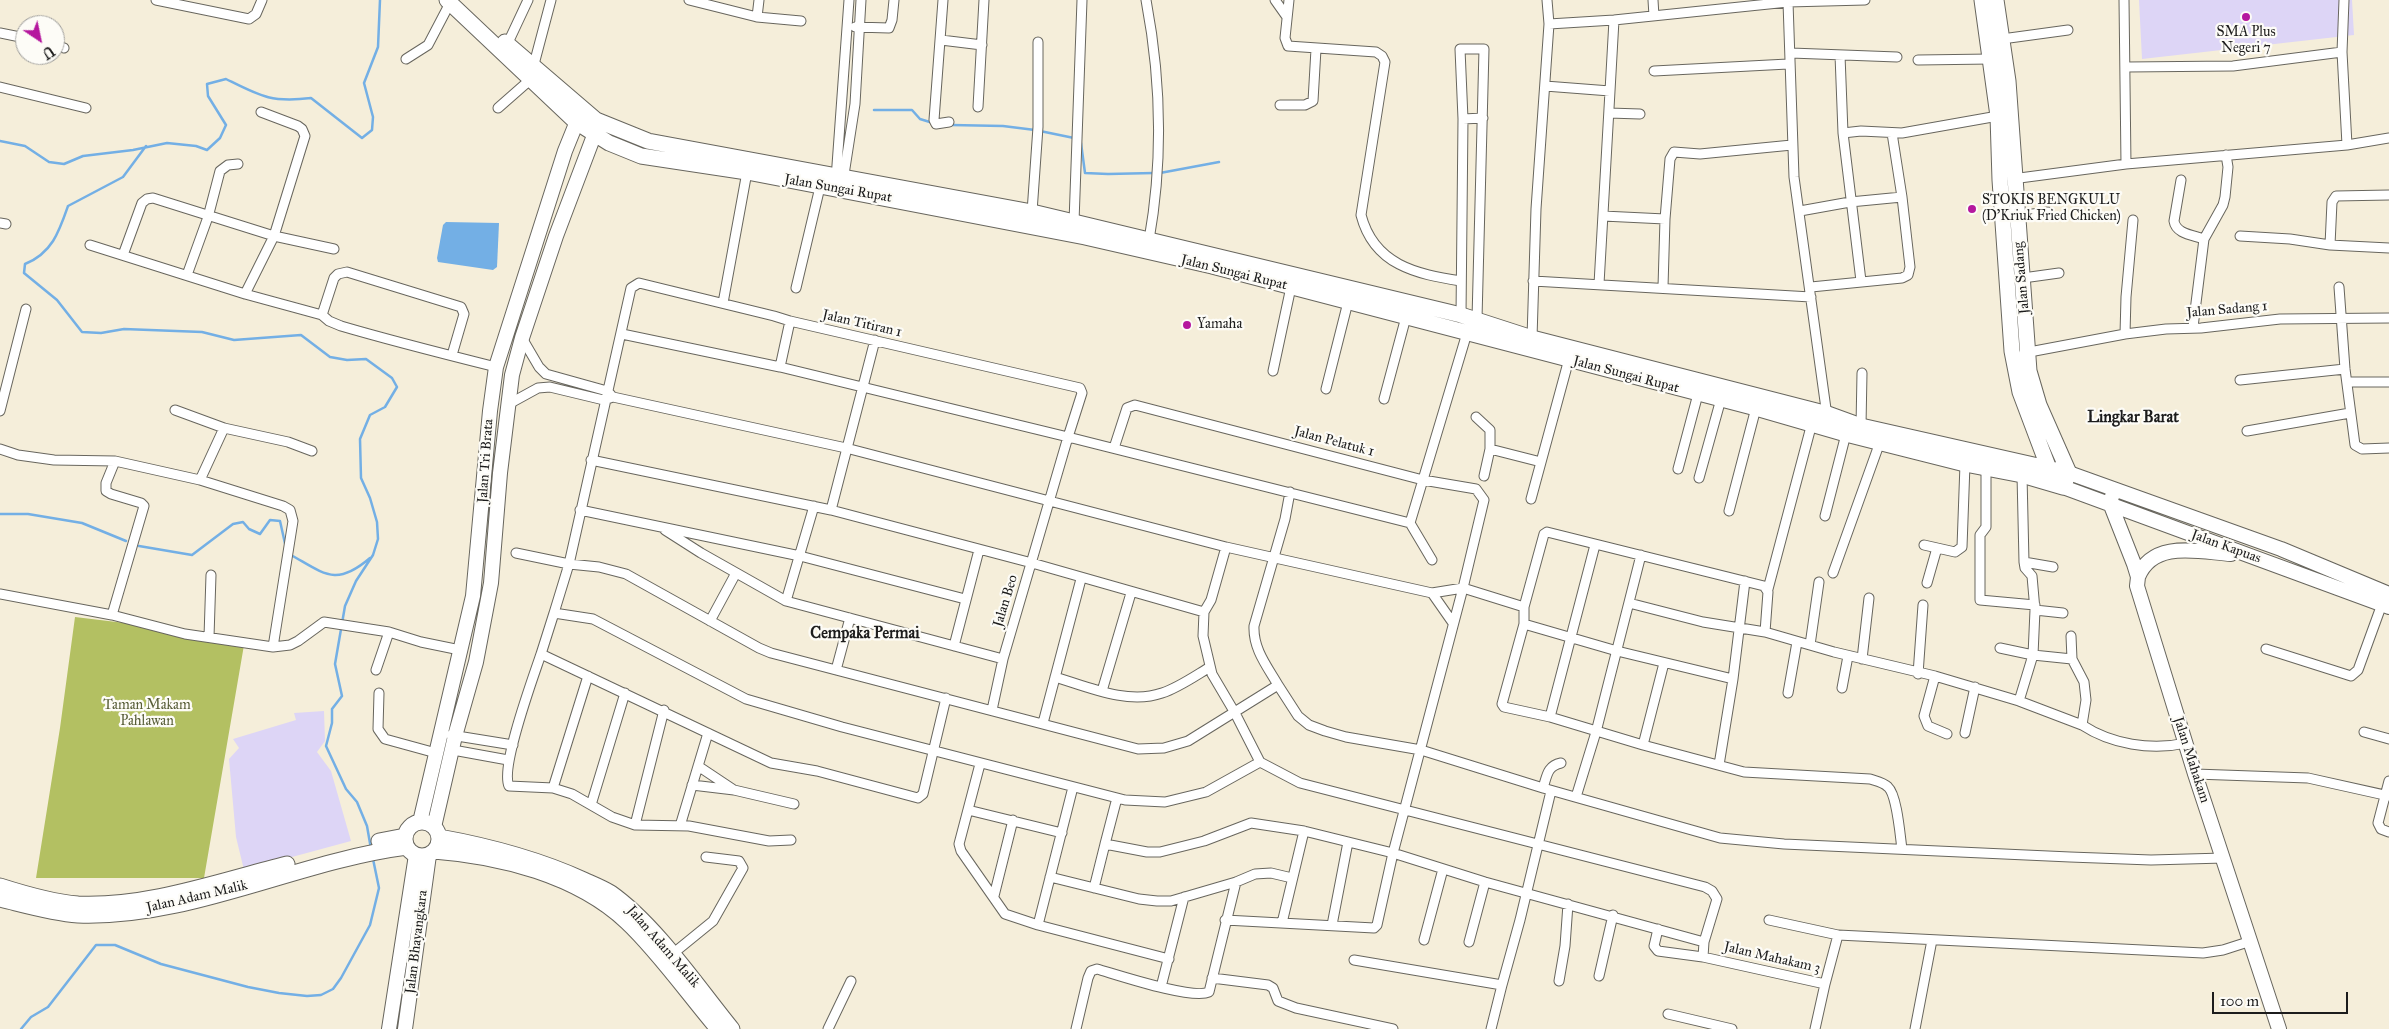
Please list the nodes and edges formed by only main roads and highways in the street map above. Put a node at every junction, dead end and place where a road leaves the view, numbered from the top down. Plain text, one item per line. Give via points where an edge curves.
1 (1982, 0) edge
2 (1996, 0) edge
3 (451, 1) edge
4 (596, 128) junction
5 (2007, 179) junction
6 (835, 184) junction
7 (2020, 354) junction
8 (1619, 367) junction
9 (1821, 421) junction
10 (2069, 473) junction
11 (2047, 476) junction
12 (0, 886) edge
13 (0, 899) edge
14 (86, 909) junction
15 (666, 958) junction
16 (718, 1029) edge
17 (732, 1029) edge

1 - 5 main road
2 - 5 main road, Jalan Sadang via 2008,81
3 - 4 main road, Jalan Sungai Rupat
4 - 6 main road, Jalan Sungai Rupat
4 - 6 main road, Jalan Sungai Rupat via 641,156
5 - 7 main road
5 - 7 main road, Jalan Sadang via 2017,216 2023,278
6 - 8 main road, Jalan Sungai Rupat via 1071,233 1568,359
6 - 8 main road, Jalan Sungai Rupat via 1032,212 1477,319
7 - 10 main road, Jalan Sadang via 2029,371 2038,405
7 - 11 main road via 2020,392
8 - 9 main road, Jalan Sungai Rupat
8 - 9 main road, Jalan Sungai Rupat via 1698,394
9 - 11 main road, Jalan Sungai Rupat via 1861,426
9 - 11 main road, Jalan Sungai Rupat via 1846,434 1964,464 2022,475
10 - 11 main road, Jalan Sungai Rupat
10 - 11 main road, Jalan Sungai Rupat via 2063,487
12 - 14 main road, Jalan Adam Malik via 78,904
13 - 14 main road, Jalan Adam Malik via 34,907
14 - 15 main road, Jalan Adam Malik via 154,910 255,878 387,844 423,841 459,853 508,863 568,884 628,922
15 - 16 main road, Jalan Adam Malik
15 - 17 main road, Jalan Adam Malik

